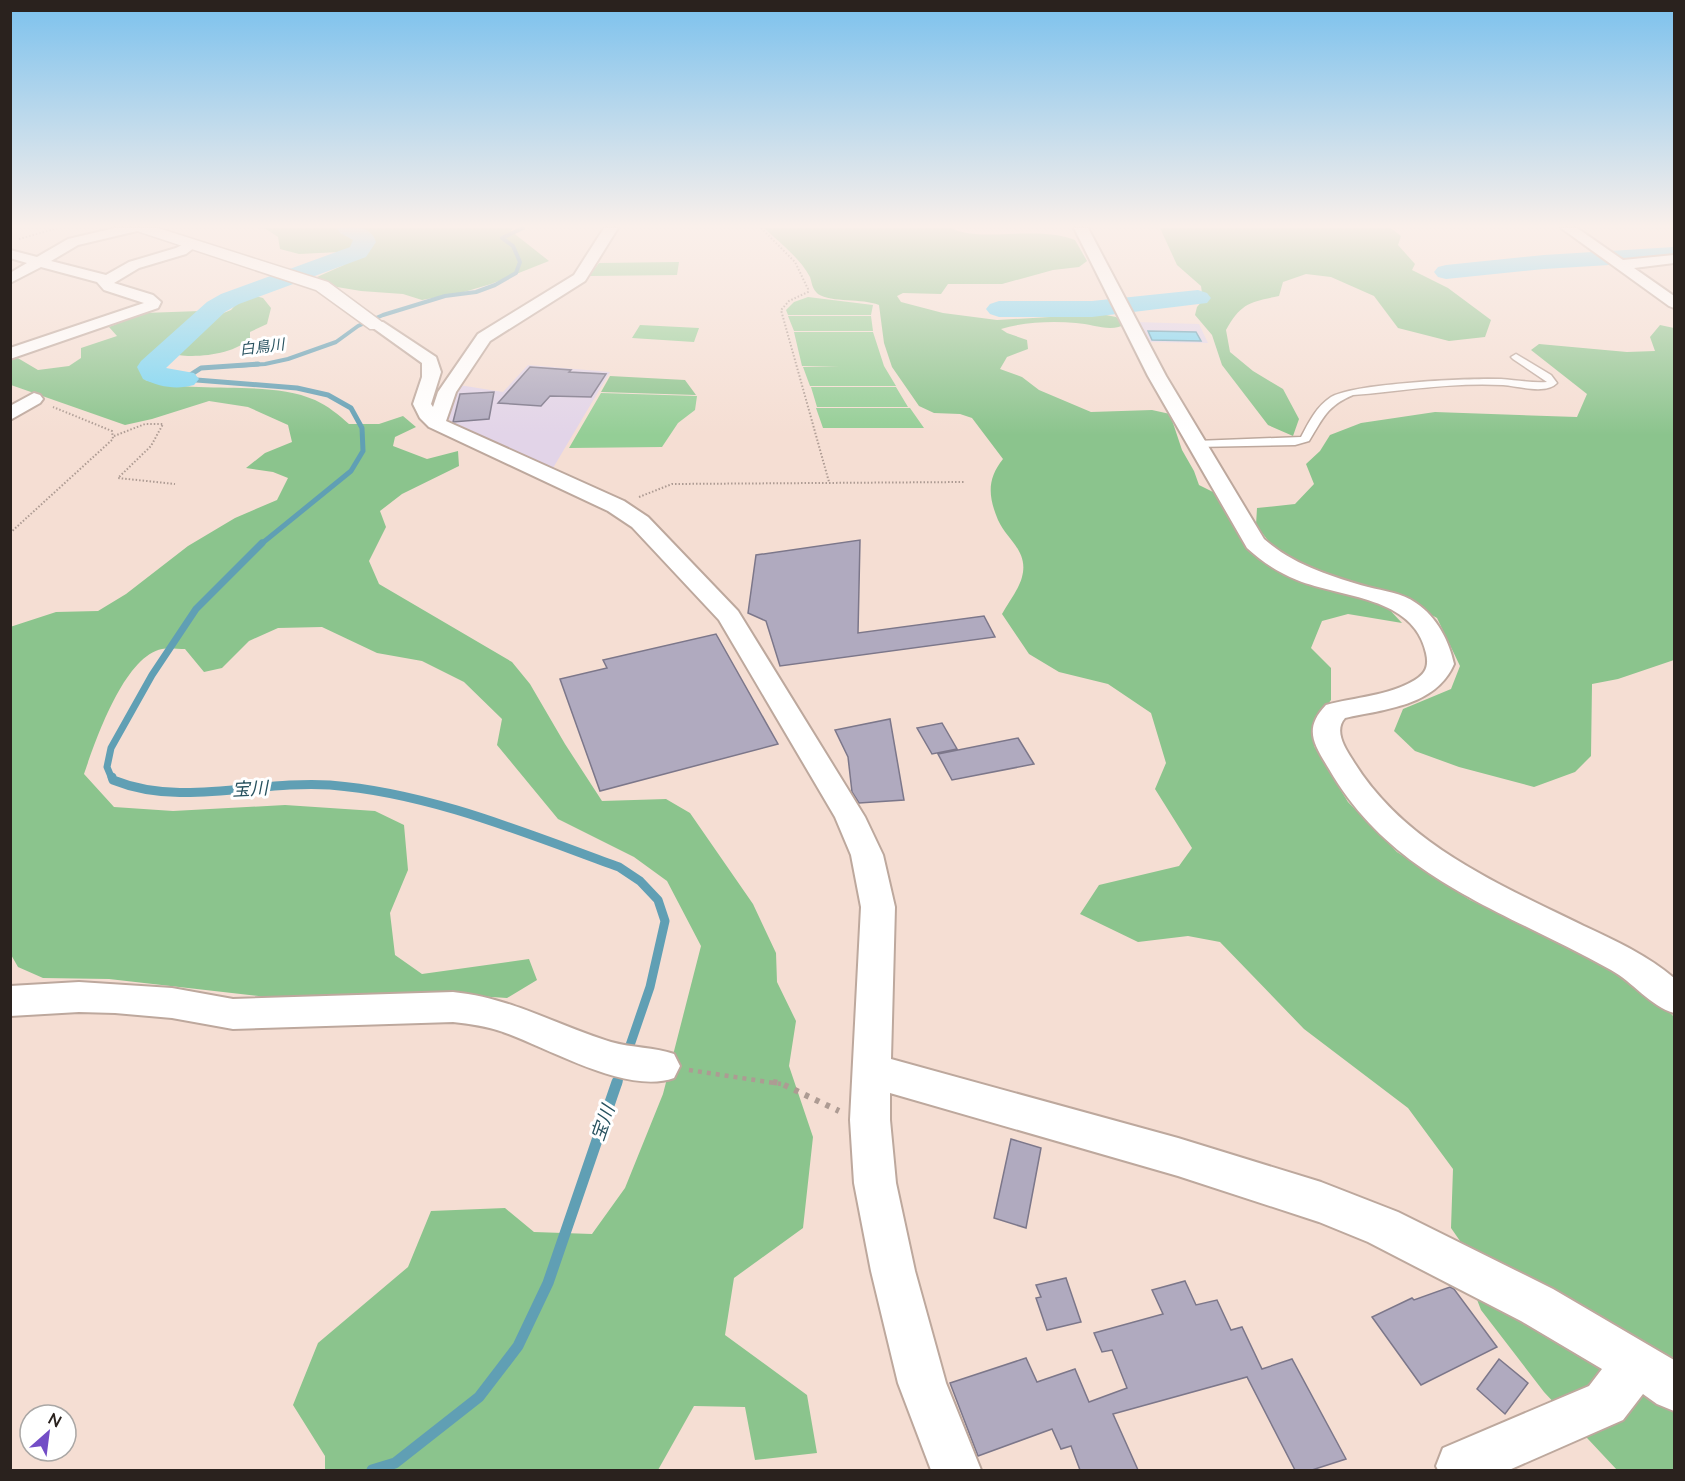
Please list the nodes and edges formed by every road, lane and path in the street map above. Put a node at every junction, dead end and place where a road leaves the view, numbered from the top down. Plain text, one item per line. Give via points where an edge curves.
1 (145, 297) edge
2 (339, 297) edge
3 (549, 297) edge
4 (799, 297) edge
5 (1116, 297) edge
6 (372, 322) joint
7 (10, 354) edge
8 (1516, 357) dead end
9 (34, 399) joint
10 (10, 414) edge
11 (436, 423) junction
12 (114, 436) junction
13 (1196, 444) junction
14 (829, 482) junction
15 (965, 482) dead end
16 (175, 484) dead end
17 (616, 506) junction
18 (10, 533) edge
19 (1674, 998) edge
20 (10, 1001) edge
21 (661, 1066) joint
22 (873, 1071) junction
23 (870, 1120) junction
24 (1656, 1375) edge
25 (1461, 1466) dead end
26 (956, 1470) edge

1 - 7 street via 152,305
2 - 6 street
3 - 11 street via 484,338 447,392
4 - 14 path via 787,302 781,310
5 - 13 street
6 - 11 street via 430,361 433,375 422,404
8 - 13 lane via 1552,383 1457,383 1351,392 1319,413 1305,439
9 - 10 street
9 - 12 path via 104,428
11 - 17 street
12 - 16 path via 146,424 163,424 153,445 118,478
12 - 18 path
13 - 19 street via 1247,532 1268,556 1304,575 1408,607 1425,624 1442,657 1439,674 1427,687 1336,711 1328,719 1325,733 1357,793 1395,834 1440,866 1634,966
14 - 15 path
14 - 17 path via 672,484
17 - 22 street via 640,522 729,616 850,818 867,855 878,907
20 - 21 street via 115,998 233,1014 453,1007 510,1018 611,1059
21 - 23 path via 780,1083 841,1112
22 - 23 street
22 - 24 street via 1178,1156 1321,1202 1383,1227 1516,1295
23 - 26 street via 875,1183 893,1271 922,1383
24 - 25 street via 1606,1403

